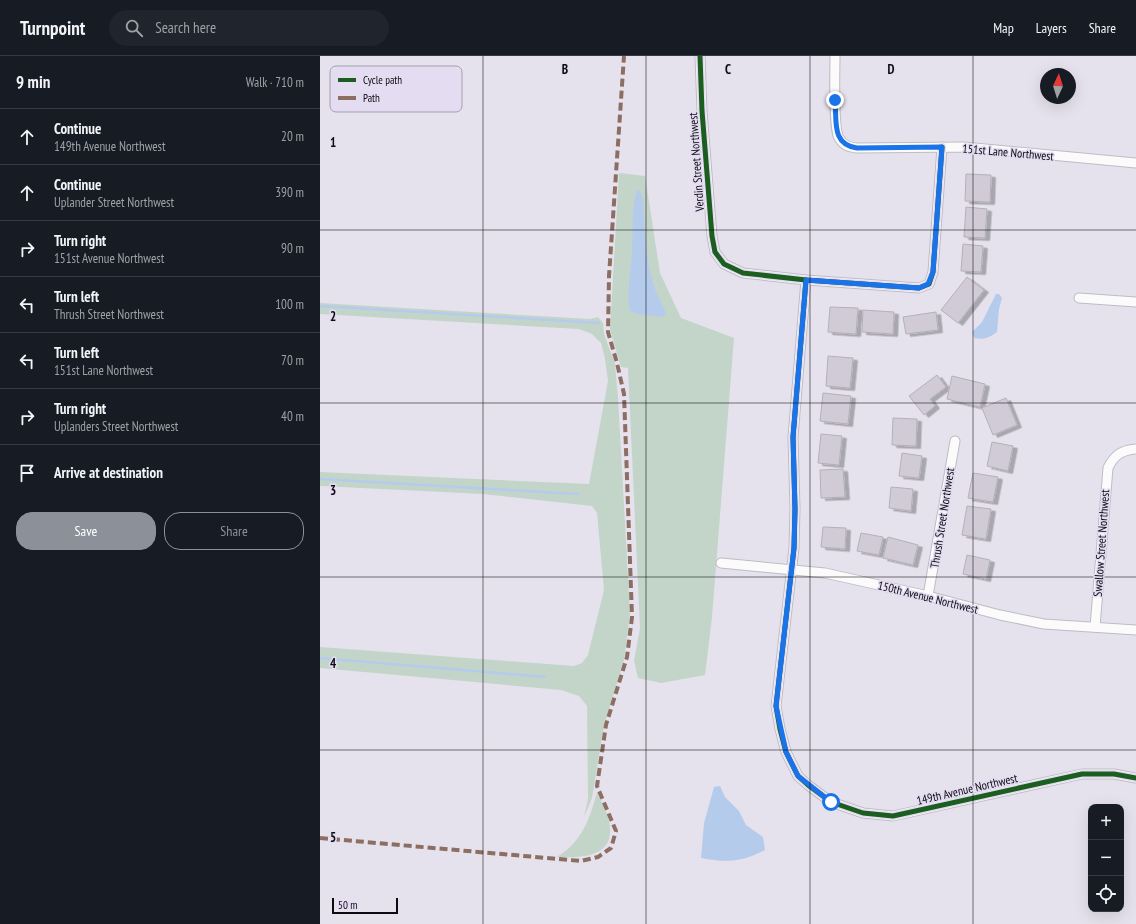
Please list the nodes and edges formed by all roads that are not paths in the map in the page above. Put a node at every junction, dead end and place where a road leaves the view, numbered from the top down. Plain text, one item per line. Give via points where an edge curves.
1 (700, 56) edge
2 (835, 56) edge
3 (942, 147) junction
4 (1136, 163) edge
5 (806, 280) junction
6 (1079, 298) dead end
7 (1136, 302) edge
8 (955, 441) dead end
9 (1136, 449) edge
10 (721, 563) dead end
11 (791, 570) junction
12 (928, 596) junction
13 (1095, 627) junction
14 (1136, 630) edge
15 (1136, 778) edge

1 - 5 street, Verdin Street Northwest via 702,111 715,252 724,264 743,273
2 - 3 street, 151st Lane Northwest via 838,136 847,147
3 - 4 street, 151st Lane Northwest
3 - 5 street via 933,272 928,284 919,288
5 - 11 street, 149th Avenue Northwest via 793,437 795,509
6 - 7 street
8 - 12 street, Thrush Street Northwest
9 - 13 street, Swallow Street Northwest via 1124,450 1112,459 1106,477
10 - 11 street, 150th Avenue Northwest
11 - 12 street, 150th Avenue Northwest via 825,573
11 - 15 street, 149th Avenue Northwest via 776,706 786,752 798,776 831,802 863,813 893,816 1082,774 1114,774
12 - 13 street, 150th Avenue Northwest via 1044,624
13 - 14 street, 150th Avenue Northwest

